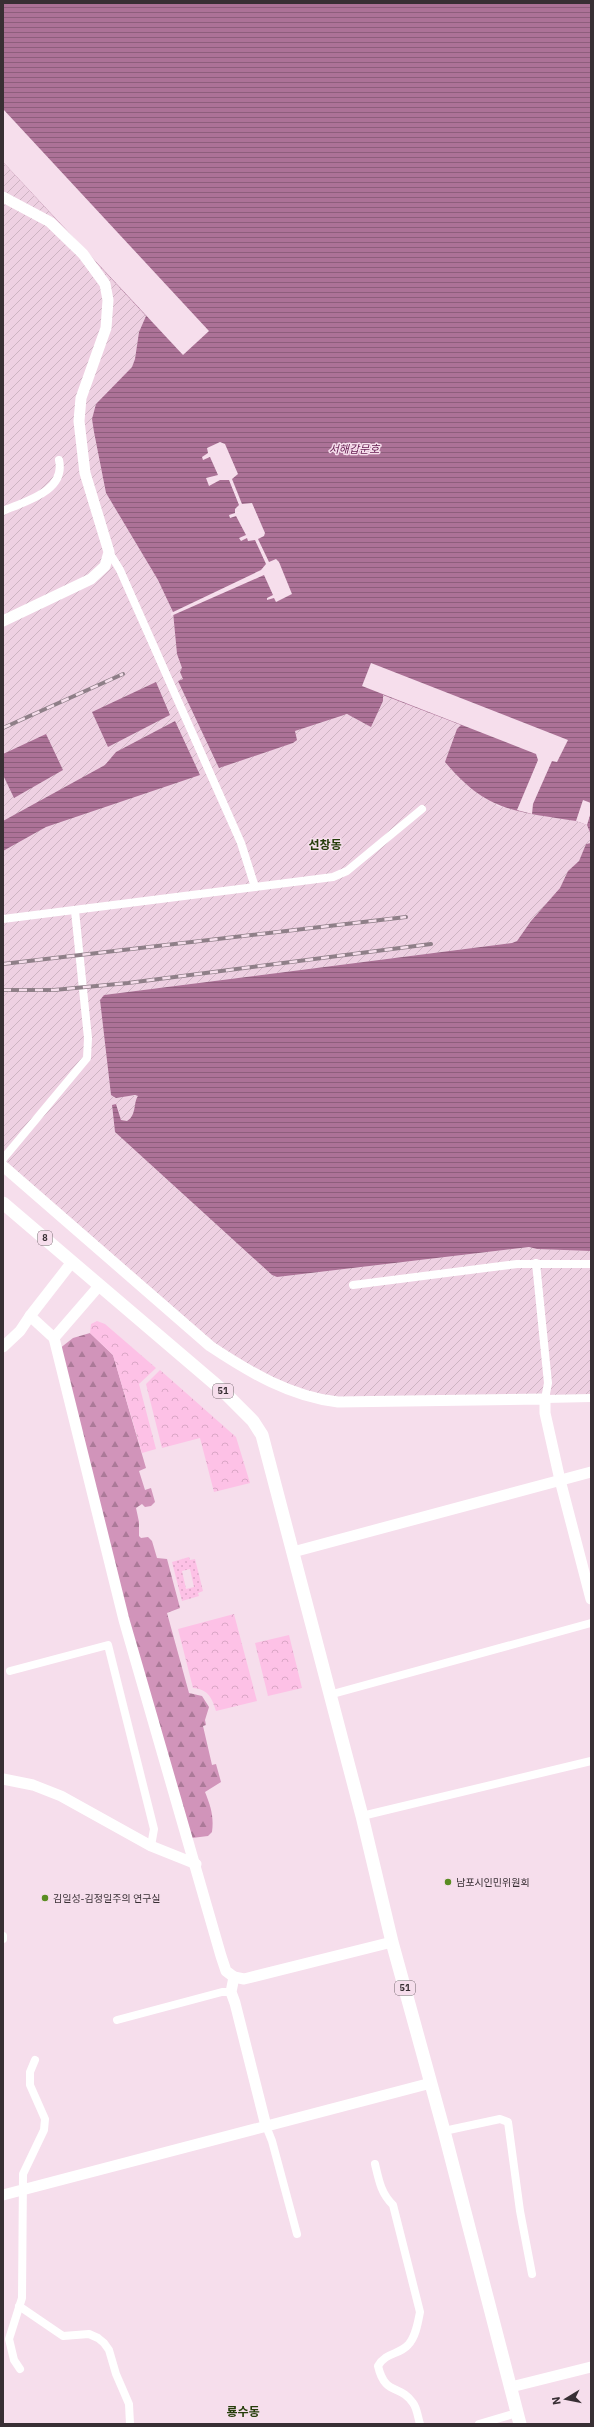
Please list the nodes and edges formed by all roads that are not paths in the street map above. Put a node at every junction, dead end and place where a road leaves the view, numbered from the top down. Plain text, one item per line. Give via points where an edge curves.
1 (3, 198) edge
2 (58, 460) dead end
3 (3, 511) edge
4 (109, 552) junction
5 (3, 621) edge
6 (422, 809) dead end
7 (255, 887) junction
8 (75, 911) junction
9 (3, 919) edge
10 (3, 1159) edge
11 (3, 1166) edge
12 (3, 1203) edge
13 (72, 1262) junction
14 (536, 1263) junction
15 (591, 1264) edge
16 (86, 1274) joint
17 (353, 1285) dead end
18 (100, 1286) junction
19 (30, 1316) junction
20 (54, 1338) junction
21 (3, 1348) edge
22 (591, 1398) edge
23 (545, 1399) junction
24 (591, 1472) edge
25 (560, 1480) junction
26 (293, 1552) junction
27 (591, 1599) edge
28 (591, 1623) edge
29 (10, 1670) dead end
30 (329, 1695) junction
31 (591, 1761) edge
32 (3, 1779) edge
33 (362, 1816) junction
34 (151, 1846) junction
35 (196, 1864) junction
36 (3, 1936) edge
37 (3, 1939) edge
38 (392, 1942) junction
39 (234, 1977) junction
40 (231, 1992) junction
41 (117, 2020) dead end
42 (35, 2060) dead end
43 (431, 2083) junction
44 (266, 2126) junction
45 (444, 2131) junction
46 (375, 2164) dead end
47 (22, 2190) junction
48 (3, 2195) edge
49 (297, 2234) dead end
50 (532, 2274) dead end
51 (19, 2306) junction
52 (591, 2367) edge
53 (20, 2369) dead end
54 (511, 2387) junction
55 (518, 2418) edge
56 (130, 2424) edge
57 (420, 2424) edge
58 (479, 2424) edge

1 - 4 street via 50,222 71,240 105,284 108,300 106,328 81,398 78,421 85,473
2 - 3 street via 61,470 51,488
4 - 5 street via 105,566 91,579
4 - 7 street via 120,570 241,843
6 - 7 street via 346,871 332,877
7 - 8 street
8 - 9 street
8 - 10 street via 88,1038 87,1058
11 - 23 street via 210,1346 236,1363 306,1397 338,1402
12 - 13 main road, 8
13 - 16 main road, 8
13 - 19 street
14 - 15 street
14 - 17 street
14 - 23 street via 548,1383
16 - 18 main road, 51
18 - 20 street
18 - 26 main road, 51 via 221,1389 253,1421 262,1435
19 - 20 street
19 - 21 street via 20,1331
20 - 35 street via 124,1620
22 - 23 street
23 - 25 street via 545,1413
24 - 25 street
25 - 26 street
25 - 27 street
26 - 30 main road, 51
28 - 30 street
29 - 34 street via 108,1645 154,1829
30 - 33 main road, 51
31 - 33 street
32 - 34 street via 33,1784 61,1796
33 - 38 main road, 51
34 - 35 street
35 - 39 street via 226,1970
36 - 37 street
38 - 39 street via 244,1979
38 - 43 main road, 51
39 - 40 street
40 - 41 street via 222,1992
40 - 44 street
42 - 47 street via 30,2072 30,2085 45,2119 44,2130 23,2174
43 - 44 street
43 - 45 main road, 51
44 - 47 street
44 - 49 street
45 - 50 street via 500,2119 508,2122 520,2211
45 - 54 main road, 51
46 - 57 street via 380,2186 385,2197 393,2205 420,2312 416,2330 408,2345 382,2358 378,2366 380,2378 388,2388 414,2403
47 - 48 street
47 - 51 street via 22,2298
51 - 53 street via 9,2339 14,2360
51 - 56 street via 63,2336 89,2334 104,2343 129,2404
52 - 54 street
54 - 55 main road, 51
55 - 58 street

